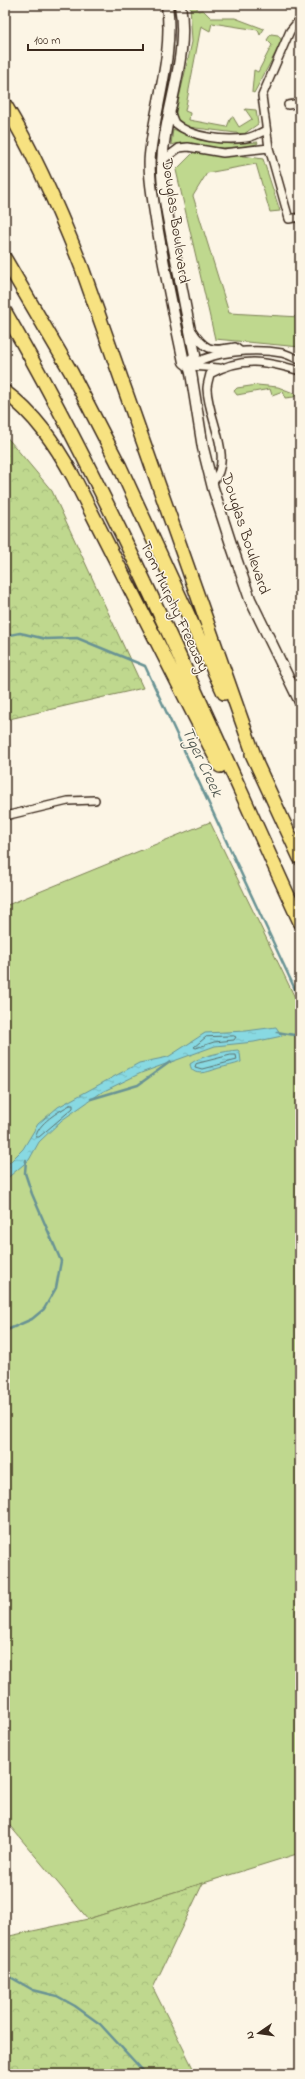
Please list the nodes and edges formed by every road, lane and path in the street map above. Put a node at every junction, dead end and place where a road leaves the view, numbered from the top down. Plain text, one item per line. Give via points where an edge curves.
1 (166, 5) edge
2 (180, 5) edge
3 (300, 19) edge
4 (300, 103) edge
5 (5, 105) edge
6 (288, 105) dead end
7 (170, 112) junction
8 (266, 130) junction
9 (269, 148) junction
10 (163, 160) junction
11 (150, 162) junction
12 (168, 216) junction
13 (300, 217) edge
14 (5, 259) edge
15 (5, 312) edge
16 (189, 326) junction
17 (240, 351) junction
18 (300, 360) edge
19 (189, 366) junction
20 (222, 367) junction
21 (300, 371) edge
22 (5, 392) edge
23 (212, 483) junction
24 (300, 702) edge
25 (256, 761) junction
26 (95, 800) dead end
27 (5, 816) edge
28 (300, 858) edge
29 (300, 922) edge

1 - 11 main road, Douglas Boulevard via 169,23 168,51
2 - 7 main road, Douglas Boulevard via 183,41
3 - 8 street via 290,31 262,96
4 - 6 street
5 - 25 highway via 47,184 82,268
7 - 8 street via 174,122 187,131 204,136 248,138
7 - 10 main road, Douglas Boulevard
8 - 9 street
9 - 10 street via 223,153 188,147 179,148
9 - 13 street via 289,219
10 - 12 main road, Douglas Boulevard via 164,198
11 - 12 main road via 155,166 160,206
11 - 19 main road, Douglas Boulevard via 158,235 184,362
12 - 16 main road, Douglas Boulevard
14 - 25 highway, Tom Murphy Freeway via 71,372 120,467
15 - 29 highway, Tom Murphy Freeway via 103,494
16 - 17 street via 204,346 213,350 235,347
16 - 19 main road, Douglas Boulevard via 195,355
17 - 18 street via 282,353
17 - 19 street via 201,360
19 - 20 street
19 - 23 main road, Douglas Boulevard via 203,448
20 - 21 street via 236,363 270,362
20 - 23 street via 210,374 207,389 222,460 218,476
22 - 29 highway via 38,423 73,476
23 - 24 main road, Douglas Boulevard via 250,599
25 - 28 highway, Tom Murphy Freeway
26 - 27 street via 68,801

